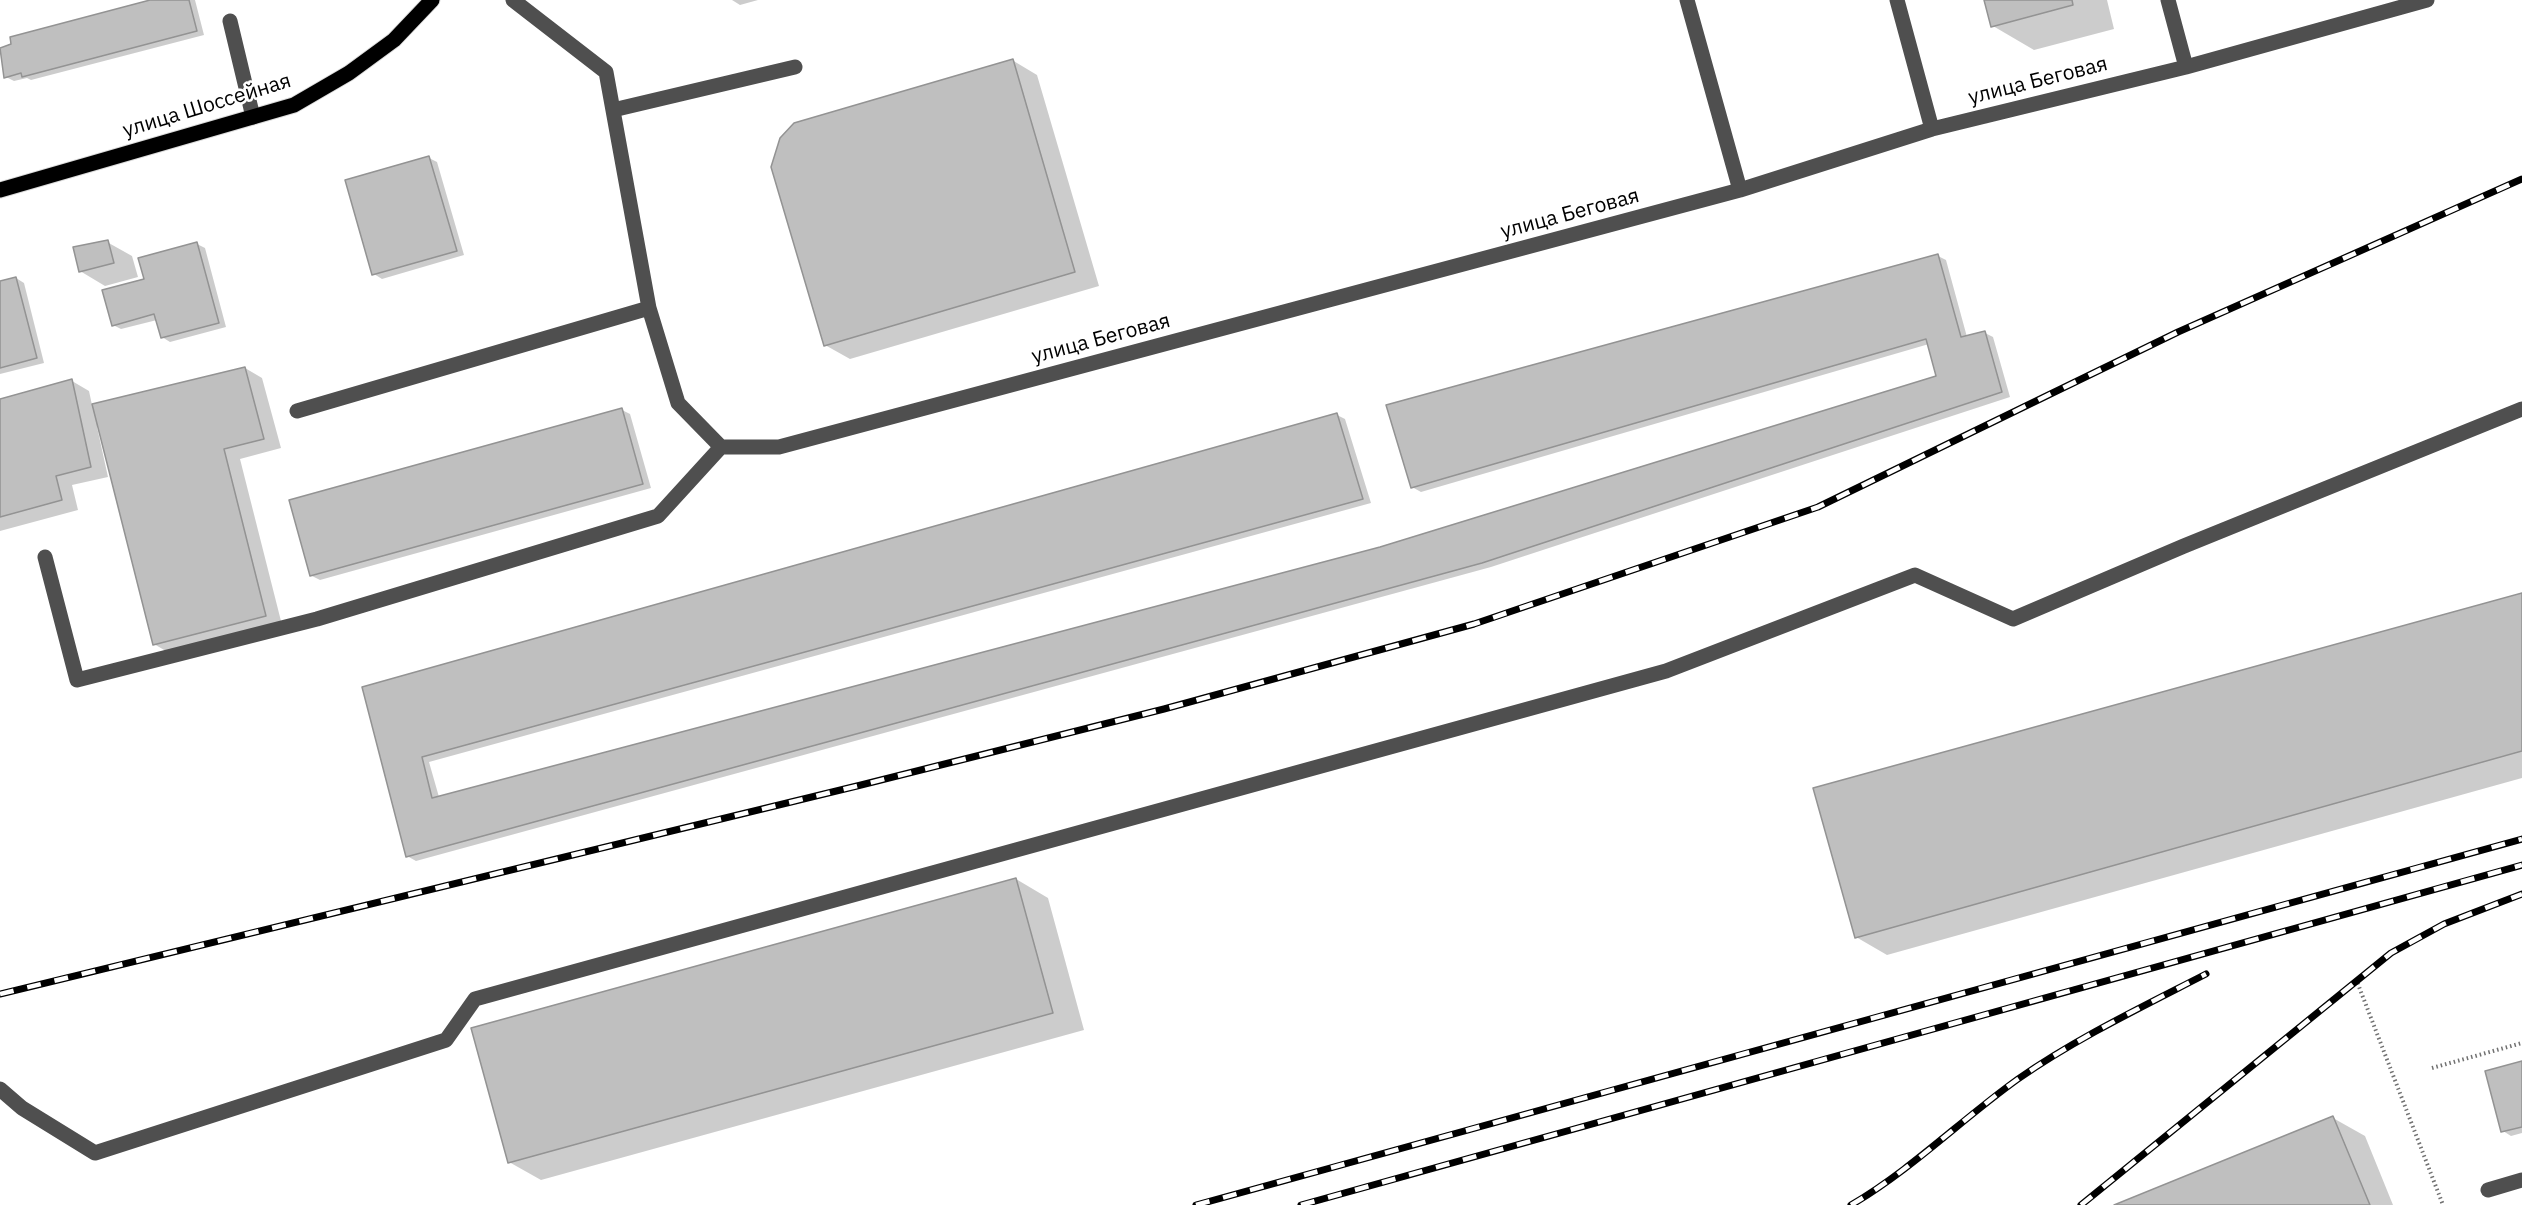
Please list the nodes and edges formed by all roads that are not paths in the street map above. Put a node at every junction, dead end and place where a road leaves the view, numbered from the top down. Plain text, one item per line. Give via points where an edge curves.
1 (432, 0) edge
2 (513, 0) edge
3 (1687, 0) edge
4 (1897, 0) edge
5 (2168, 0) edge
6 (2427, 0) edge
7 (230, 21) dead end
8 (795, 67) dead end
9 (2186, 67) junction
10 (613, 110) junction
11 (253, 117) junction
12 (1932, 129) junction
13 (0, 190) edge
14 (1740, 190) junction
15 (649, 308) junction
16 (2522, 409) edge
17 (297, 411) dead end
18 (721, 447) junction
19 (45, 557) dead end
20 (0, 1089) edge
21 (2522, 1180) edge
22 (2488, 1190) dead end

1 - 11 main road, улица Шоссейная via 394,40 349,73 294,105
2 - 10 street via 606,72
3 - 14 street
4 - 12 street
5 - 9 street
6 - 9 street, улица Беговая
7 - 11 street
8 - 10 street
9 - 12 street, улица Беговая
10 - 15 street
11 - 13 main road, улица Шоссейная
12 - 14 street, улица Беговая
14 - 18 street, улица Беговая via 779,447
15 - 17 street
15 - 18 street via 678,403
16 - 20 street via 2013,619 1915,575 1666,671 475,999 446,1040 95,1153 22,1108
18 - 19 street via 658,516 317,619 76,680
21 - 22 street

